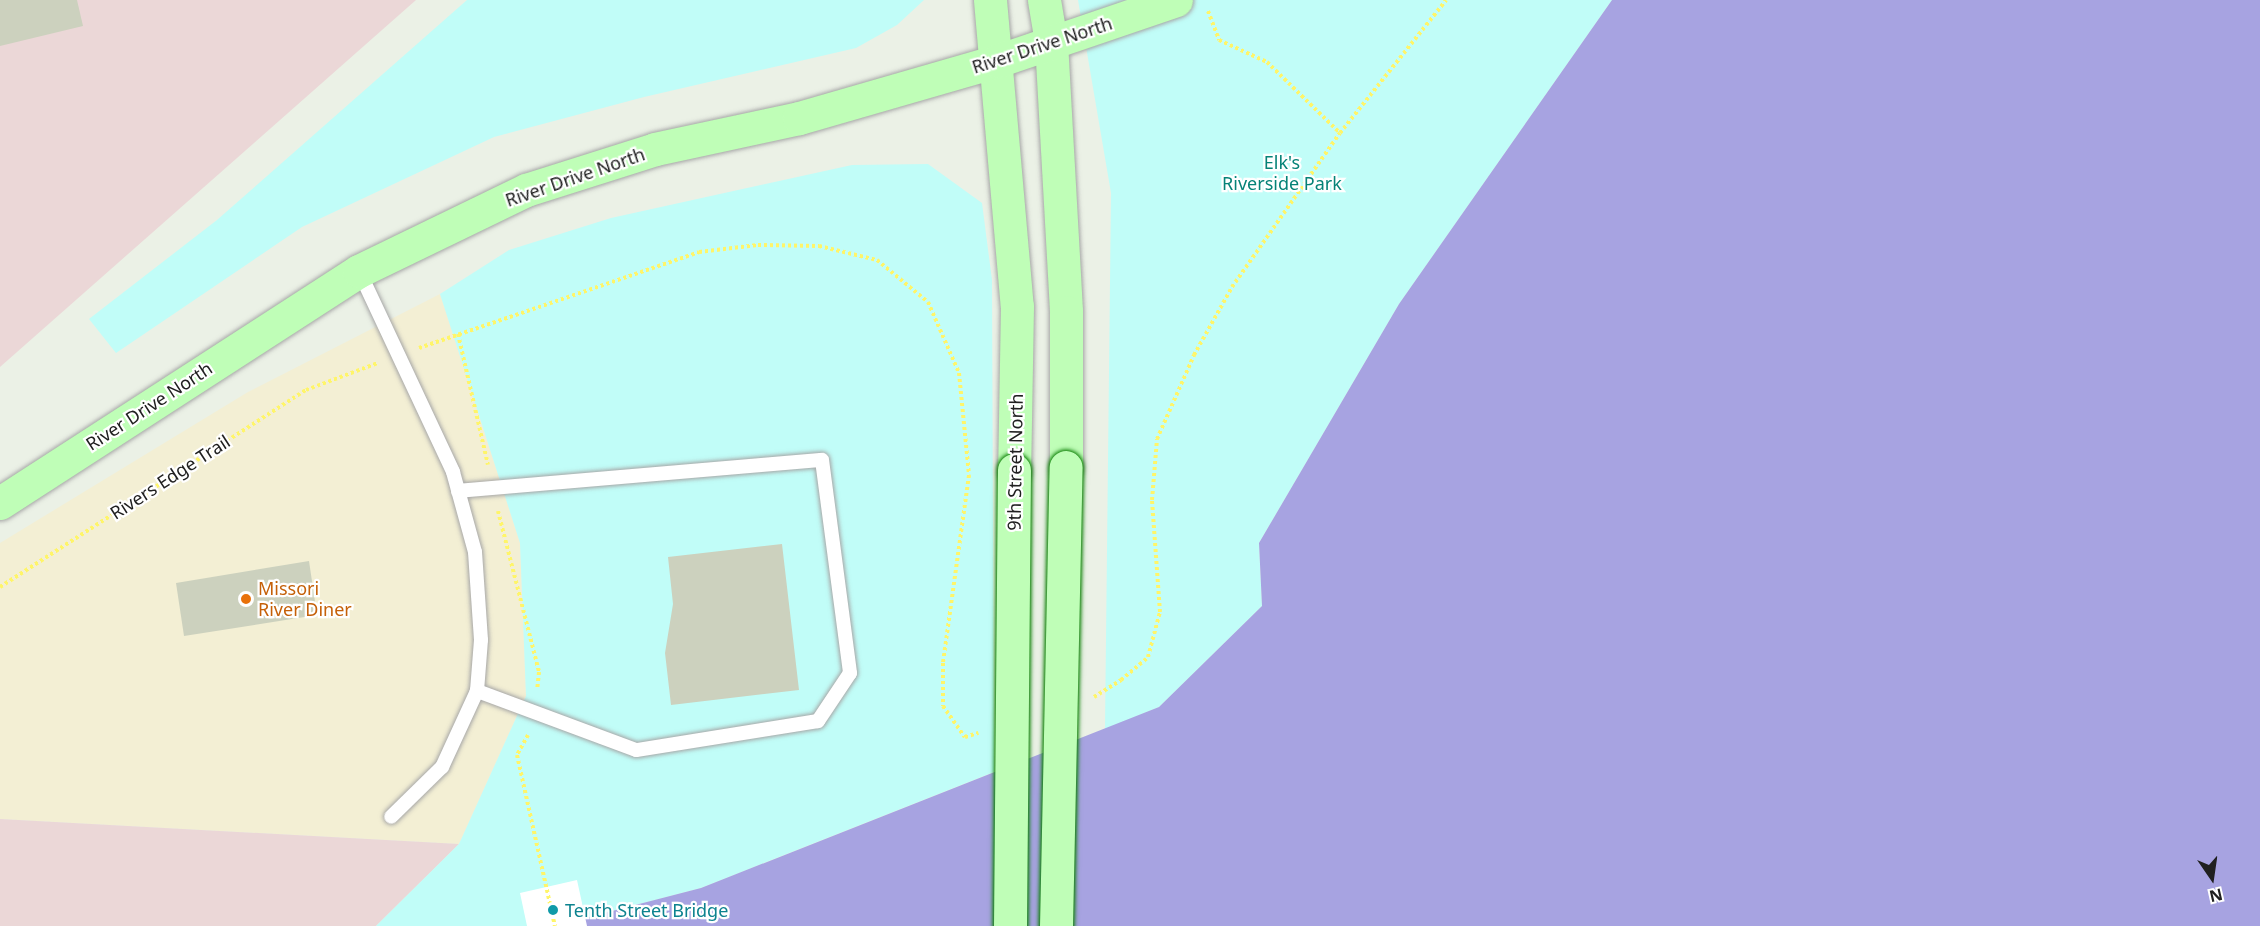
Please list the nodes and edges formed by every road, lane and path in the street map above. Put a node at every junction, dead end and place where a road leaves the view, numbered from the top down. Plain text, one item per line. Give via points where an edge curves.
1 (990, 0) edge
2 (1044, 0) edge
3 (1191, 3) edge
4 (1051, 42) junction
5 (997, 61) junction
6 (1340, 133) dead end
7 (358, 271) junction
8 (458, 334) dead end
9 (345, 375) dead end
10 (493, 488) junction
11 (458, 491) junction
12 (0, 503) edge
13 (0, 587) edge
14 (477, 691) junction
15 (533, 712) junction
16 (391, 817) dead end
17 (555, 926) edge
18 (1010, 926) edge
19 (1056, 926) edge

1 - 5 main road, 9th Street North
2 - 4 main road
3 - 4 main road, River Drive North
3 - 6 path via 1219,40 1267,62
4 - 5 main road, River Drive North
4 - 19 main road, bridge via 1066,312
5 - 7 main road, River Drive North via 799,118 655,149 526,190
5 - 18 main road, 9th Street North, bridge via 1017,306
7 - 11 lane via 453,472
7 - 12 main road, River Drive North
8 - 10 path
9 - 13 path, Rivers Edge Trail via 306,390
10 - 11 lane
10 - 15 path via 539,672
10 - 15 lane via 822,460 850,673 818,721 636,750
11 - 14 lane via 475,552 482,640
14 - 15 lane
14 - 16 lane via 442,767
15 - 17 path via 518,756

